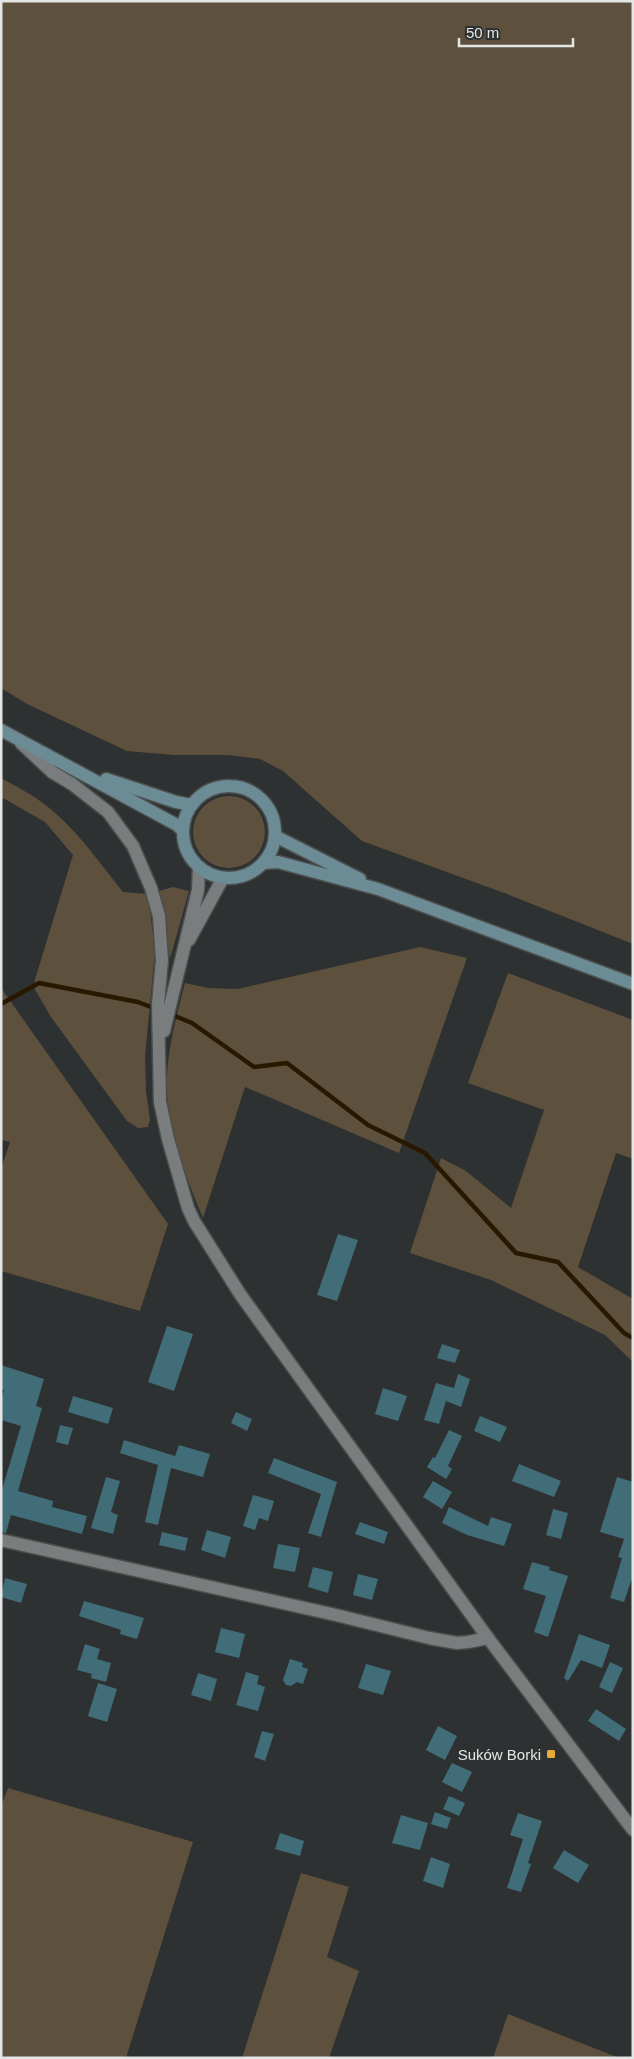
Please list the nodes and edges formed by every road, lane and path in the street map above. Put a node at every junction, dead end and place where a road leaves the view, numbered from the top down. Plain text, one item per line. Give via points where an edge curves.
1 (1, 730) edge
2 (14, 737) junction
3 (78, 770) junction
4 (192, 805) junction
5 (182, 831) junction
6 (275, 836) junction
7 (263, 863) junction
8 (199, 868) junction
9 (223, 878) junction
10 (378, 889) junction
11 (184, 948) junction
12 (633, 984) edge
13 (164, 1004) junction
14 (1, 1540) edge
15 (488, 1638) junction
16 (633, 1830) edge

1 - 2 main road
2 - 3 main road
2 - 13 street via 52,772 108,812 133,846 151,888 158,916
3 - 4 main road
3 - 5 main road via 177,825
4 - 5 main road
4 - 6 main road via 216,788 245,789 268,808
5 - 8 main road via 186,851
6 - 7 main road
6 - 10 main road
7 - 9 main road via 245,876
7 - 10 main road via 278,862
8 - 9 main road
8 - 11 street via 198,890
9 - 11 street
10 - 12 main road
11 - 13 street
13 - 15 street via 159,1088 162,1115 194,1221 240,1294
14 - 15 street via 430,1638 457,1643
15 - 16 street

